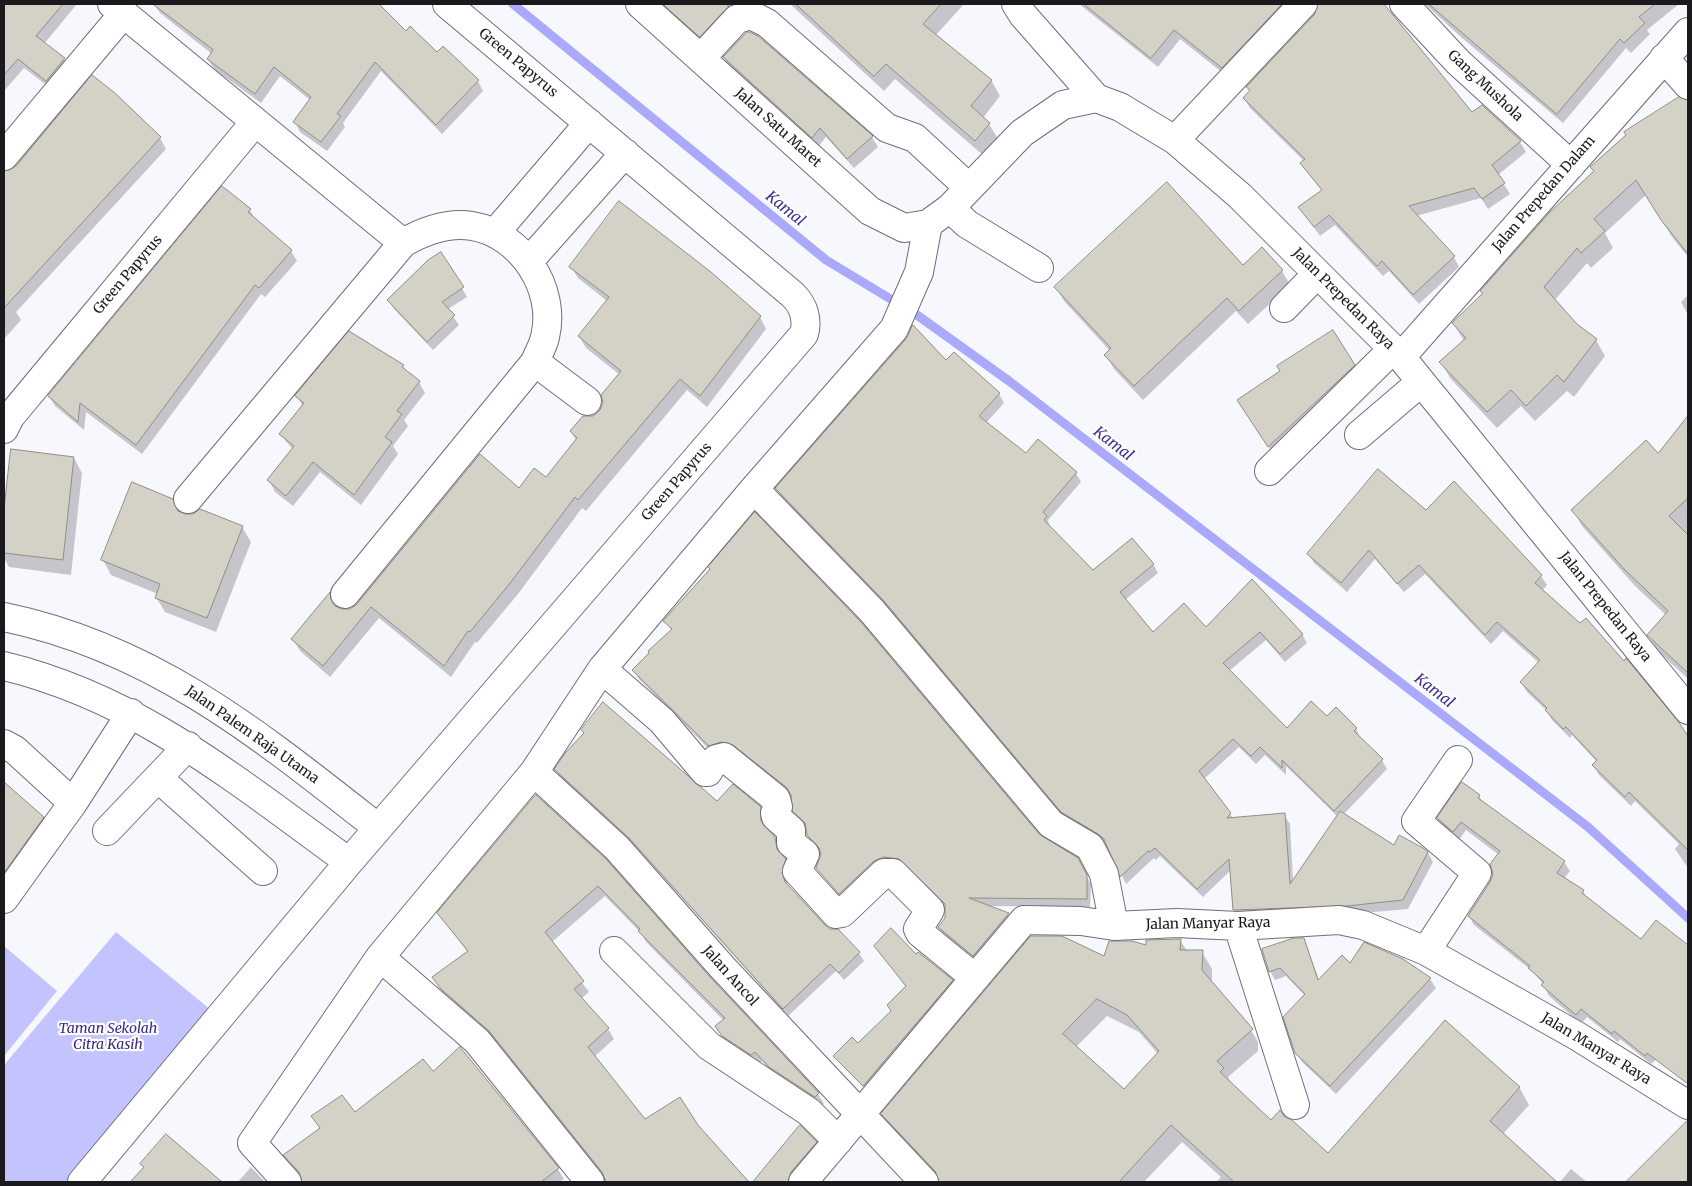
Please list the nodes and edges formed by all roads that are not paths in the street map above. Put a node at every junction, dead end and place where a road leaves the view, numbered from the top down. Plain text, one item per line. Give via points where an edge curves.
1 (447, 4) edge
2 (640, 4) edge
3 (1016, 4) edge
4 (1303, 4) edge
5 (1404, 4) edge
6 (118, 8) edge
7 (1688, 32) edge
8 (700, 58) junction
9 (1664, 58) junction
10 (1688, 86) edge
11 (1096, 98) junction
12 (255, 122) junction
13 (589, 123) junction
14 (1175, 140) junction
15 (624, 154) junction
16 (4, 156) edge
17 (1570, 165) junction
18 (968, 187) junction
19 (950, 208) junction
20 (928, 224) junction
21 (495, 233) junction
22 (403, 243) junction
23 (529, 261) junction
24 (1039, 268) dead end
25 (1317, 274) junction
26 (1284, 308) dead end
27 (1397, 353) junction
28 (535, 362) junction
29 (1421, 382) junction
30 (587, 401) dead end
31 (4, 430) edge
32 (1359, 434) dead end
33 (1269, 471) dead end
34 (754, 489) junction
35 (188, 499) dead end
36 (345, 594) dead end
37 (4, 617) edge
38 (4, 666) edge
39 (602, 670) junction
40 (1688, 710) edge
41 (131, 713) junction
42 (4, 744) edge
43 (188, 746) junction
44 (1458, 760) dead end
45 (534, 772) junction
46 (158, 778) junction
47 (73, 803) junction
48 (378, 828) junction
49 (107, 831) dead end
50 (349, 862) junction
51 (263, 871) dead end
52 (4, 898) edge
53 (1114, 926) junction
54 (1238, 926) junction
55 (614, 950) dead end
56 (1426, 951) junction
57 (380, 957) junction
58 (975, 978) junction
59 (1294, 1104) dead end
60 (1688, 1105) edge
61 (860, 1116) junction
62 (838, 1140) junction
63 (82, 1182) edge
64 (287, 1182) edge
65 (590, 1182) edge
66 (803, 1182) edge
67 (924, 1182) edge

1 - 13 street, Green Papyrus
2 - 8 street, Jalan Satu Maret
3 - 11 street
4 - 14 street
5 - 17 street, Gang Mushola via 1458,62
6 - 12 street
6 - 16 street
7 - 9 street, Jalan Prepedan Dalam
8 - 18 street via 737,19 751,15 767,23 887,128 915,138
8 - 20 street, Jalan Satu Maret via 870,211 904,228
9 - 10 street
9 - 17 street, Jalan Prepedan Dalam
11 - 14 street, Jalan Prepedan Raya via 1120,107
11 - 18 street via 1063,104 1022,133
12 - 22 street
12 - 31 street, Green Papyrus via 10,417
13 - 15 street, Green Papyrus
13 - 21 street
14 - 25 street, Jalan Prepedan Raya via 1240,196
15 - 23 street
15 - 48 street, Green Papyrus via 799,301 805,316 804,334
17 - 27 street, Jalan Prepedan Dalam
18 - 19 street
19 - 20 street
19 - 24 street via 966,224
20 - 34 street via 919,272 894,329
21 - 22 street via 472,226 448,225 424,231
21 - 23 street
22 - 35 street
23 - 28 street via 542,284 547,310 545,337
25 - 26 street
25 - 27 street, Jalan Prepedan Raya
27 - 29 street, Jalan Prepedan Raya
27 - 33 street, Jalan Prepedan Dalam
28 - 30 street
28 - 36 street
29 - 32 street
29 - 40 street, Jalan Prepedan Raya
34 - 39 street
34 - 53 street via 872,611 1050,824 1090,847 1104,874
37 - 48 street, Jalan Palem Raja Utama via 112,651 197,693 274,747
38 - 41 street via 80,690
39 - 45 street
39 - 58 street via 662,721 705,772 716,759 724,757 776,799 776,817 791,830 791,843 805,854 796,872 836,914 842,913 884,873 893,873 930,910 918,929 920,934
41 - 43 street
41 - 47 street
42 - 47 street via 15,750
43 - 46 street
43 - 50 street
44 - 56 street via 1416,821 1477,873
45 - 57 street
45 - 61 street, Jalan Ancol via 617,848 722,968
46 - 49 street
46 - 51 street
47 - 52 street
48 - 50 street, Green Papyrus
50 - 63 street, Green Papyrus
53 - 54 street, Jalan Manyar Raya via 1177,923
53 - 58 street, Jalan Manyar Raya via 1081,921 1024,920
54 - 56 street, Jalan Manyar Raya via 1339,920 1363,925
54 - 59 street
55 - 62 street via 709,1046 808,1112
56 - 60 street, Jalan Manyar Raya via 1577,1036
57 - 64 street via 252,1143
57 - 65 street via 477,1040
58 - 61 street, Jalan Manyar Raya
61 - 62 street, Jalan Manyar Raya
61 - 67 street, Jalan Ancol
62 - 66 street, Jalan Manyar Raya

